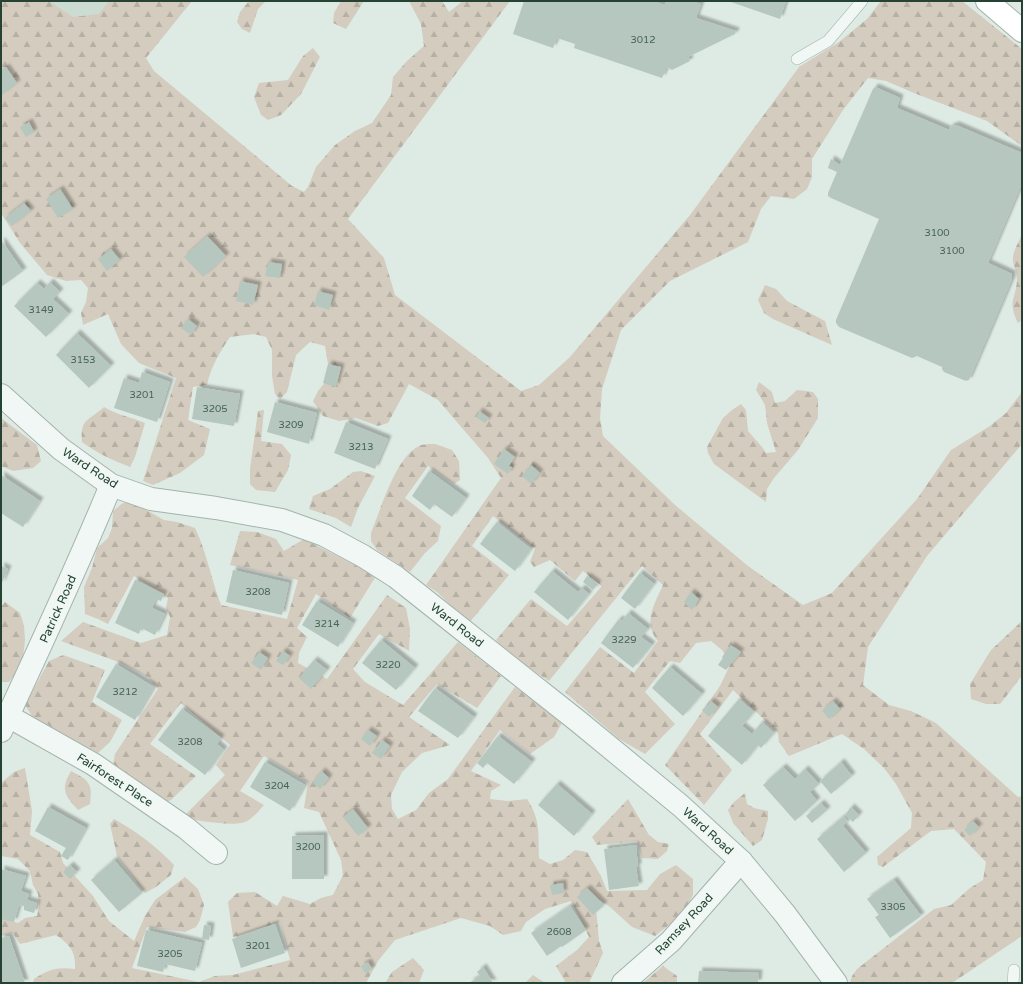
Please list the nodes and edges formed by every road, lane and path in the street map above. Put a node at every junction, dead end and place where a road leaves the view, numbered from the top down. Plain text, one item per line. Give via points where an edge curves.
1 (862, 1) edge
2 (987, 1) edge
3 (1022, 31) edge
4 (797, 59) dead end
5 (1, 395) edge
6 (111, 485) junction
7 (4, 724) edge
8 (216, 853) dead end
9 (741, 861) junction
10 (1014, 970) dead end
11 (623, 983) edge
12 (836, 983) edge
13 (1013, 983) edge

1 - 4 lane via 828,41
2 - 3 main road
5 - 6 street, Ward Road via 61,449
6 - 7 street, Patrick Road via 30,672
6 - 9 street, Ward Road via 151,499 282,520 324,535 363,556 396,577 579,722 680,806
7 - 8 street, Fairforest Place via 93,764 186,828
9 - 11 street, Ramsey Road via 671,941
9 - 12 street, Ward Road via 785,914
10 - 13 lane

